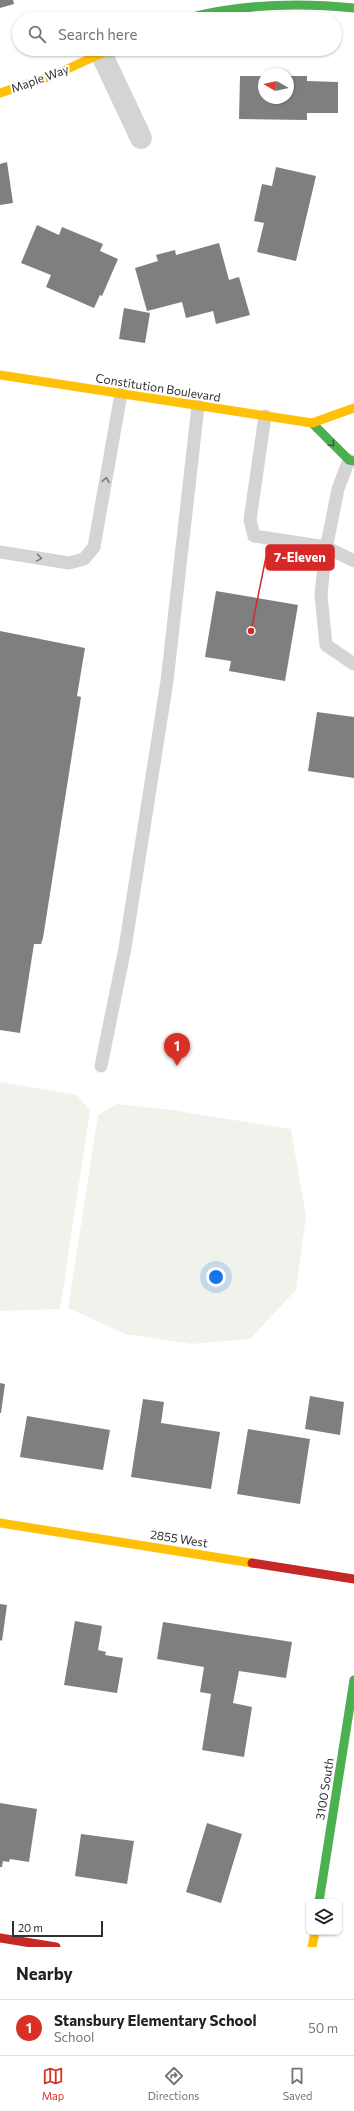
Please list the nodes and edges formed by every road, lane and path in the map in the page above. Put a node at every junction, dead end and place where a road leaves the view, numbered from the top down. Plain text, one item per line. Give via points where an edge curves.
1 (354, 8) edge
2 (213, 12) edge
3 (95, 56) edge
4 (108, 56) edge
5 (0, 93) edge
6 (141, 138) dead end
7 (0, 375) edge
8 (120, 394) junction
9 (198, 406) junction
10 (354, 408) edge
11 (265, 416) junction
12 (312, 423) junction
13 (351, 461) edge
14 (326, 547) junction
15 (0, 552) edge
16 (354, 561) edge
17 (354, 664) edge
18 (101, 1066) dead end
19 (0, 1523) edge
20 (354, 1579) edge
21 (354, 1680) edge
22 (319, 1899) edge
23 (314, 1935) edge
24 (0, 1938) edge
25 (56, 1947) edge
26 (312, 1947) edge

1 - 2 street via 310,4 248,6
3 - 5 street, Maple Way via 52,76
4 - 6 street, Maple Way
7 - 8 street, Constitution Boulevard
8 - 9 street, Constitution Boulevard
15 -> 8 lane via 69,562 84,559 94,547
9 - 11 street, Constitution Boulevard
9 - 18 lane via 167,681 124,948
10 - 12 street, Constitution Boulevard
11 - 12 street, Constitution Boulevard
11 - 14 lane via 250,520 254,536
12 -> 13 street
13 - 14 lane via 338,489
14 - 16 lane
14 - 17 lane via 321,595 326,645
19 - 20 street, 2855 West
21 - 22 street, 3100 South
23 - 26 street
24 - 25 street

